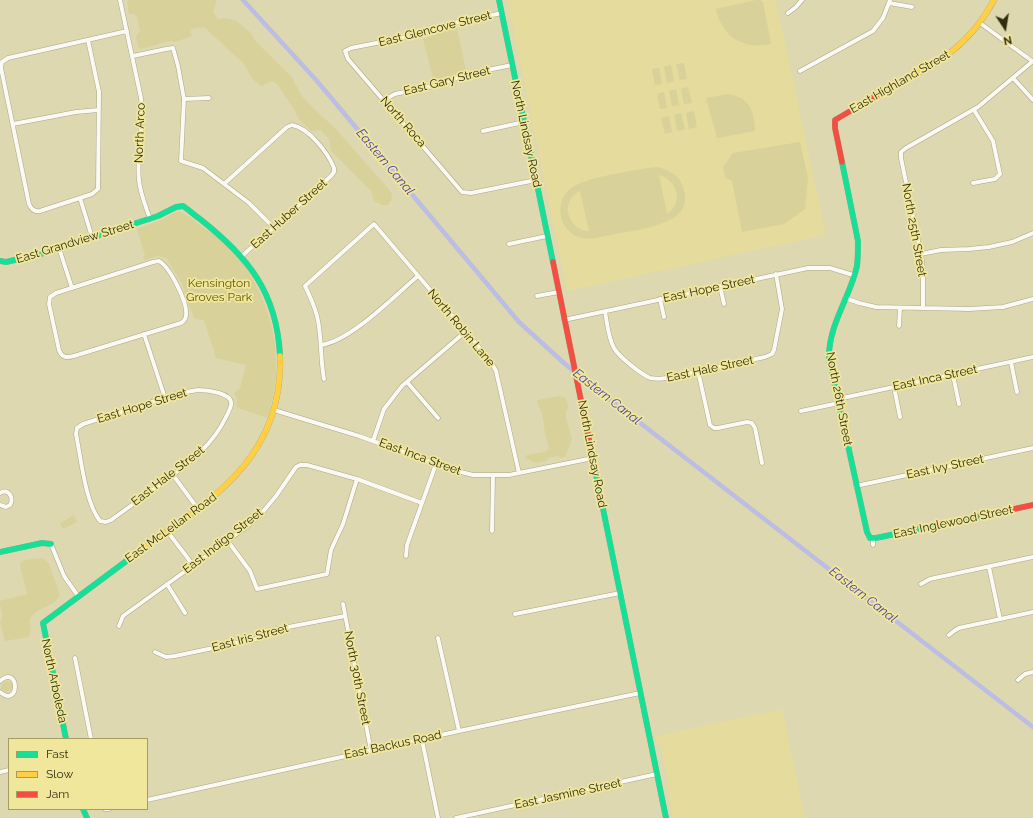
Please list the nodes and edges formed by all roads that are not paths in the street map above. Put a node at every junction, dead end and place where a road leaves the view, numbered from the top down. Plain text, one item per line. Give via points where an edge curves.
1 (120, 0) edge
2 (499, 0) edge
3 (802, 0) edge
4 (994, 0) edge
5 (889, 1) edge
6 (912, 7) dead end
7 (502, 13) junction
8 (788, 13) dead end
9 (980, 24) junction
10 (127, 31) junction
11 (88, 40) junction
12 (345, 51) joint
13 (133, 56) junction
14 (1033, 61) edge
15 (512, 65) junction
16 (800, 71) dead end
17 (1013, 78) junction
18 (209, 98) dead end
19 (184, 99) junction
20 (384, 100) junction
21 (1033, 100) edge
22 (99, 110) junction
23 (974, 110) junction
24 (835, 120) joint
25 (524, 122) junction
26 (13, 124) junction
27 (483, 131) dead end
28 (536, 180) junction
29 (973, 183) dead end
30 (224, 184) junction
31 (80, 198) junction
32 (150, 219) junction
33 (274, 228) junction
34 (1033, 233) edge
35 (547, 236) junction
36 (92, 237) junction
37 (509, 244) dead end
38 (59, 248) junction
39 (921, 254) junction
40 (242, 256) junction
41 (0, 261) edge
42 (776, 274) junction
43 (854, 275) junction
44 (418, 276) junction
45 (720, 286) junction
46 (72, 288) junction
47 (559, 292) junction
48 (536, 296) dead end
49 (845, 298) junction
50 (660, 299) junction
51 (1033, 299) edge
52 (724, 304) dead end
53 (900, 308) junction
54 (923, 308) junction
55 (605, 311) junction
56 (664, 317) dead end
57 (564, 320) junction
58 (899, 326) dead end
59 (465, 332) junction
60 (144, 334) junction
61 (321, 344) junction
62 (1033, 357) edge
63 (1011, 362) junction
64 (698, 372) junction
65 (953, 375) junction
66 (324, 379) dead end
67 (407, 382) junction
68 (894, 387) junction
69 (1018, 392) dead end
70 (165, 398) junction
71 (230, 399) joint
72 (838, 401) junction
73 (959, 404) dead end
74 (274, 410) junction
75 (801, 411) dead end
76 (900, 417) dead end
77 (438, 418) dead end
78 (373, 441) junction
79 (1033, 448) edge
80 (593, 458) junction
81 (762, 463) dead end
82 (436, 464) junction
83 (518, 473) junction
84 (173, 475) junction
85 (493, 476) junction
86 (357, 479) junction
87 (856, 486) junction
88 (0, 493) edge
89 (422, 503) junction
90 (0, 505) edge
91 (1033, 505) edge
92 (198, 509) junction
93 (104, 522) joint
94 (168, 531) junction
95 (492, 531) dead end
96 (226, 540) junction
97 (872, 540) joint
98 (51, 544) joint
99 (0, 552) edge
100 (406, 556) dead end
101 (1033, 557) edge
102 (193, 565) junction
103 (989, 567) junction
104 (167, 584) junction
105 (921, 584) dead end
106 (620, 593) junction
107 (78, 596) junction
108 (343, 604) dead end
109 (1033, 612) edge
110 (185, 613) dead end
111 (515, 614) dead end
112 (345, 616) junction
113 (1000, 619) junction
114 (43, 623) joint
115 (119, 626) dead end
116 (949, 635) dead end
117 (438, 638) dead end
118 (155, 652) dead end
119 (75, 658) dead end
120 (1033, 672) edge
121 (1018, 680) dead end
122 (0, 681) edge
123 (0, 692) edge
124 (640, 693) junction
125 (459, 731) junction
126 (66, 738) edge
127 (91, 738) edge
128 (422, 740) junction
129 (371, 751) junction
130 (657, 774) junction
131 (148, 800) edge
132 (438, 818) edge
133 (456, 818) edge
134 (666, 818) edge

1 - 10 street, North Arco
2 - 7 street, North Lindsay Road
3 - 8 street
4 - 9 street, East Highland Street
5 - 6 street
5 - 16 street via 883,18 869,34
7 - 12 street, East Glencove Street
7 - 15 street, North Lindsay Road
9 - 14 street
9 - 24 street, East Highland Street via 959,47 943,59
10 - 11 street
10 - 13 street, North Arco
11 - 22 street via 99,92
11 - 26 street via 8,58 2,62 1,68
12 - 20 street, North Roca via 348,59
13 - 19 street via 173,48
13 - 32 street, North Arco via 143,112 138,163 139,182
14 - 17 street
15 - 20 street, East Gary Street via 468,74 433,86 395,94
15 - 25 street, North Lindsay Road
17 - 21 street
17 - 23 street
18 - 19 street
19 - 30 street via 181,161 203,168
20 - 28 street, North Roca via 462,192 471,193
22 - 26 street
22 - 31 street via 98,189
23 - 29 street via 993,141 1000,174 995,179
23 - 39 street, North 25th Street via 902,152 901,158
24 - 43 street, North 26th Street via 859,245 859,259
25 - 27 street
25 - 28 street, North Lindsay Road
26 - 31 street via 29,204 33,210 40,211
28 - 35 street, North Lindsay Road
30 - 33 street
30 - 33 street, East Huber Street via 287,127 299,127 318,143 332,164 332,176
31 - 36 street
32 - 36 street, East Grandview Street
32 - 40 street, East Grandview Street via 183,206 220,234
33 - 40 street, East Huber Street
34 - 39 street via 995,246
35 - 37 street
35 - 47 street, North Lindsay Road
36 - 38 street, East Grandview Street
38 - 41 street, East Grandview Street via 28,258
38 - 46 street
39 - 54 street, North 25th Street
40 - 74 street, East McLellan Road via 263,288 277,330 280,378
42 - 43 street, East Hope Street via 819,267
42 - 45 street, East Hope Street
42 - 64 street, East Hale Street via 782,309 772,354
43 - 49 street, North 26th Street
44 - 59 street, North Robin Lane
44 - 61 street via 357,328 344,336
44 - 61 street, North Robin Lane via 374,224 305,286 317,316
45 - 50 street, East Hope Street
45 - 52 street
46 - 60 street via 56,293 49,301 59,350 63,357 68,358
46 - 60 street via 159,261 178,287 186,312 185,319 180,323
47 - 48 street
47 - 57 street, North Lindsay Road
49 - 53 street via 870,306
49 - 72 street, North 26th Street via 829,344 830,365
50 - 55 street, East Hope Street
50 - 56 street
51 - 54 street via 1010,306 990,308
53 - 54 street
53 - 58 street
55 - 57 street, East Hope Street
55 - 64 street, East Hale Street via 615,350 644,374 662,379
57 - 80 street, North Lindsay Road
59 - 67 street
59 - 83 street, North Robin Lane via 490,360 496,371
60 - 70 street
61 - 66 street
62 - 63 street, East Inca Street
63 - 65 street, East Inca Street
63 - 69 street
64 - 81 street via 710,425 718,428 752,423
65 - 68 street, East Inca Street
65 - 73 street
67 - 77 street
67 - 78 street via 384,409
68 - 72 street, East Inca Street
68 - 76 street
70 - 71 street, East Hope Street via 186,391 209,390 226,395
70 - 93 street, East Hope Street via 77,428 87,492 98,518
71 - 84 street, East Hale Street via 230,410 220,430 199,454
72 - 75 street, East Inca Street
72 - 87 street, North 26th Street
74 - 78 street, East Inca Street
74 - 92 street, East McLellan Road via 261,442 246,464 220,492
78 - 82 street, East Inca Street
79 - 87 street, East Ivy Street
80 - 83 street, East Inca Street
80 - 106 street, North Lindsay Road
82 - 85 street, East Inca Street via 464,474
82 - 89 street
83 - 85 street, East Inca Street
84 - 92 street
84 - 93 street, East Hale Street via 111,520
85 - 95 street
86 - 89 street, East Indigo Street
86 - 96 street, East Indigo Street via 307,465 298,466 261,514
86 - 96 street via 343,524 331,550 327,574 257,589 250,571
87 - 97 street, North 26th Street via 867,532
88 - 90 street via 10,494 12,502 6,507
89 - 100 street via 407,544
91 - 97 street, East Inglewood Street
92 - 94 street, East McLellan Road
94 - 102 street
94 - 107 street, East McLellan Road
96 - 102 street, East Indigo Street
98 - 99 street via 42,543
98 - 107 street via 64,576
101 - 103 street
102 - 104 street, East Indigo Street
103 - 105 street via 928,580
103 - 113 street
104 - 110 street
104 - 115 street, East Indigo Street via 123,616
106 - 111 street
106 - 124 street, North Lindsay Road
107 - 114 street, East McLellan Road
108 - 112 street, North 30th Street
109 - 113 street
112 - 118 street, East Iris Street via 273,630 256,639 175,656 166,657
112 - 129 street, North 30th Street
113 - 116 street via 959,628
114 - 126 street, North Arboleda
117 - 125 street
119 - 127 street
120 - 121 street
122 - 123 street via 9,678 14,681 16,687 9,695
124 - 125 street, East Backus Road
124 - 130 street, North Lindsay Road
125 - 128 street, East Backus Road
128 - 129 street, East Backus Road
128 - 132 street
129 - 131 street, East Backus Road
130 - 133 street, East Jasmine Street
130 - 134 street, North Lindsay Road

